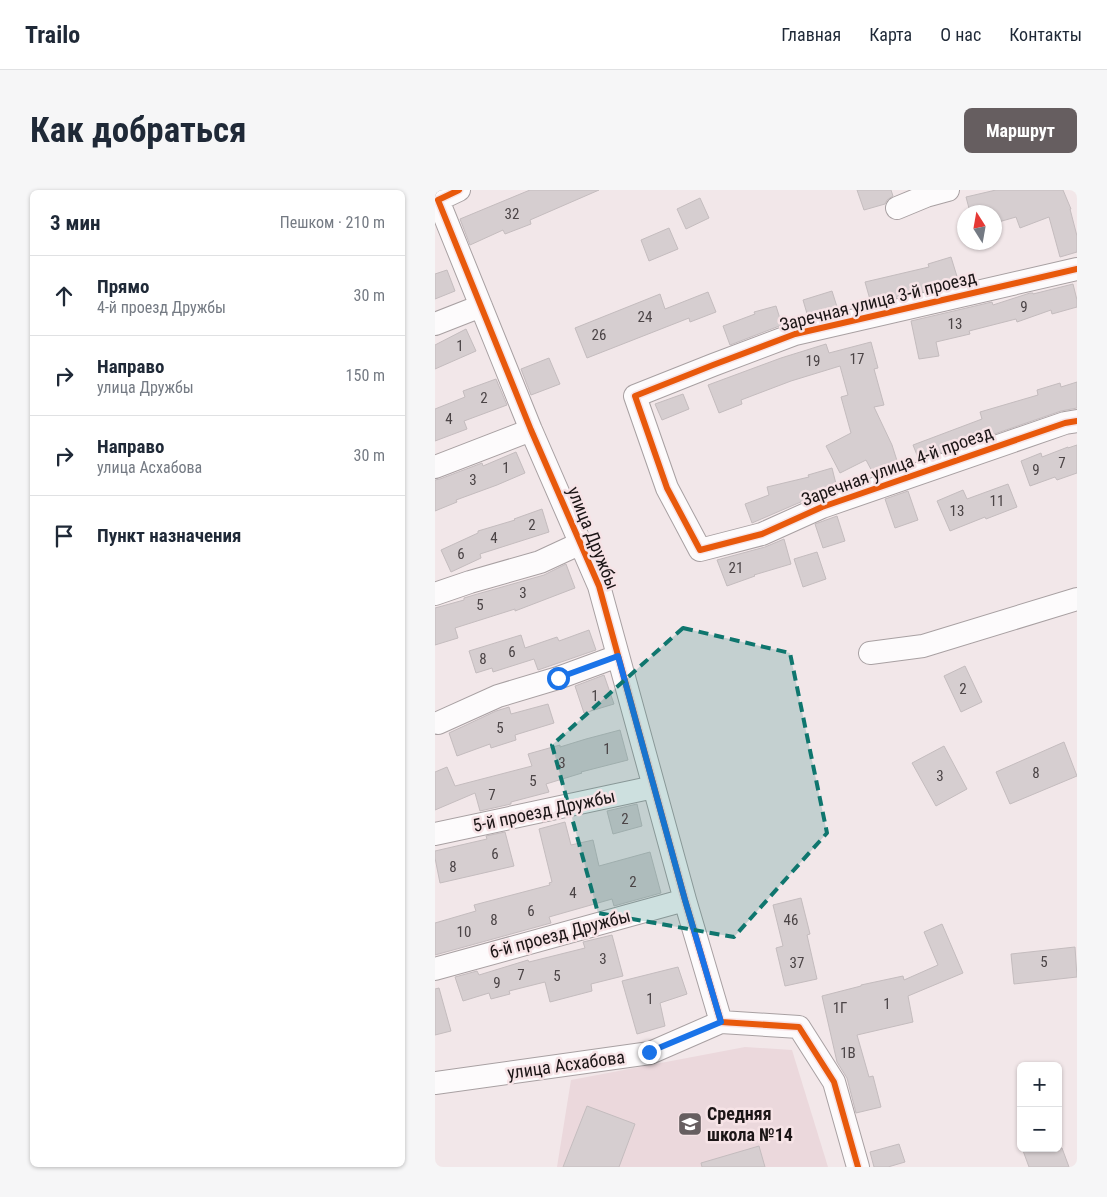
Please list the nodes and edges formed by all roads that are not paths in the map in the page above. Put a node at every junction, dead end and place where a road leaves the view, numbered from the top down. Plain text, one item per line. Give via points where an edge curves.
1 (459, 190) edge
2 (948, 190) edge
3 (897, 208) dead end
4 (1077, 269) edge
5 (481, 306) junction
6 (435, 324) edge
7 (1077, 421) edge
8 (531, 430) junction
9 (435, 467) edge
10 (581, 543) junction
11 (700, 550) joint
12 (435, 594) edge
13 (1077, 598) edge
14 (870, 653) dead end
15 (618, 656) junction
16 (438, 722) dead end
17 (654, 787) junction
18 (435, 834) edge
19 (685, 900) junction
20 (435, 969) edge
21 (721, 1022) junction
22 (435, 1083) edge
23 (858, 1167) edge

1 - 5 street, улица Дружбы via 439,200
2 - 3 street
4 - 11 street, Заречная улица 3-й проезд via 795,334 635,396 667,488
5 - 6 street
5 - 8 street, улица Дружбы
7 - 11 street, Заречная улица 4-й проезд via 823,507 762,534
8 - 9 street
8 - 10 street, улица Дружбы
10 - 12 street via 540,562
10 - 15 street, улица Дружбы via 599,586
13 - 14 street via 923,646
15 - 16 street via 498,696
15 - 17 street, улица Дружбы
17 - 18 street, 5-й проезд Дружбы
17 - 19 street, улица Дружбы
19 - 20 street, 6-й проезд Дружбы
19 - 21 street, улица Дружбы
21 - 22 street, улица Асхабова via 649,1052
21 - 23 street via 799,1027 834,1082

